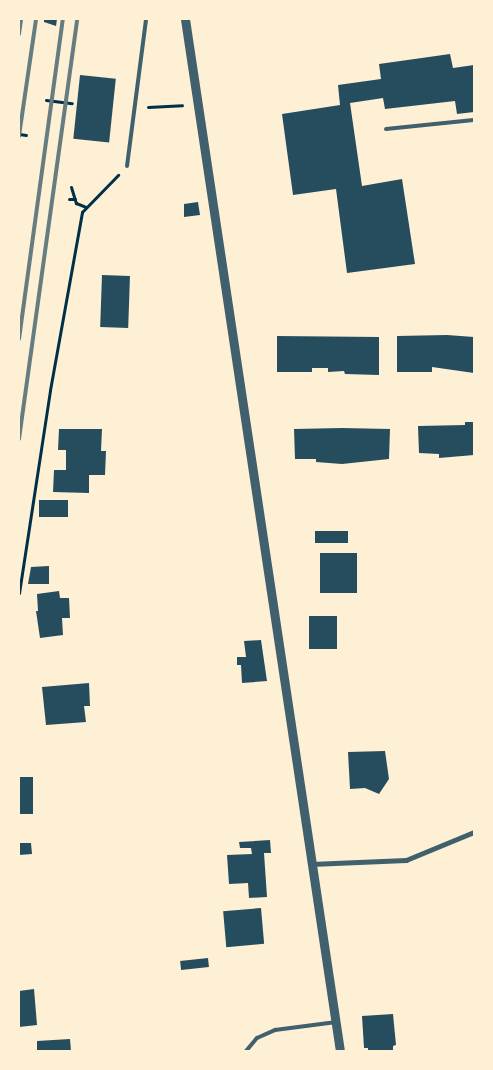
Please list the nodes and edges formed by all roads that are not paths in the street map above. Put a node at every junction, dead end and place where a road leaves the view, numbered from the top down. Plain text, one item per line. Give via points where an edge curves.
1 (146, 19) edge
2 (186, 19) edge
3 (474, 120) edge
4 (386, 130) dead end
5 (127, 166) road end
6 (474, 832) edge
7 (312, 864) junction
8 (336, 1022) junction
9 (246, 1051) edge
10 (340, 1051) edge

1 - 5 lane
2 - 7 street
3 - 4 lane
6 - 7 street via 406,860
7 - 8 street
8 - 9 lane via 275,1030 257,1038
8 - 10 street

